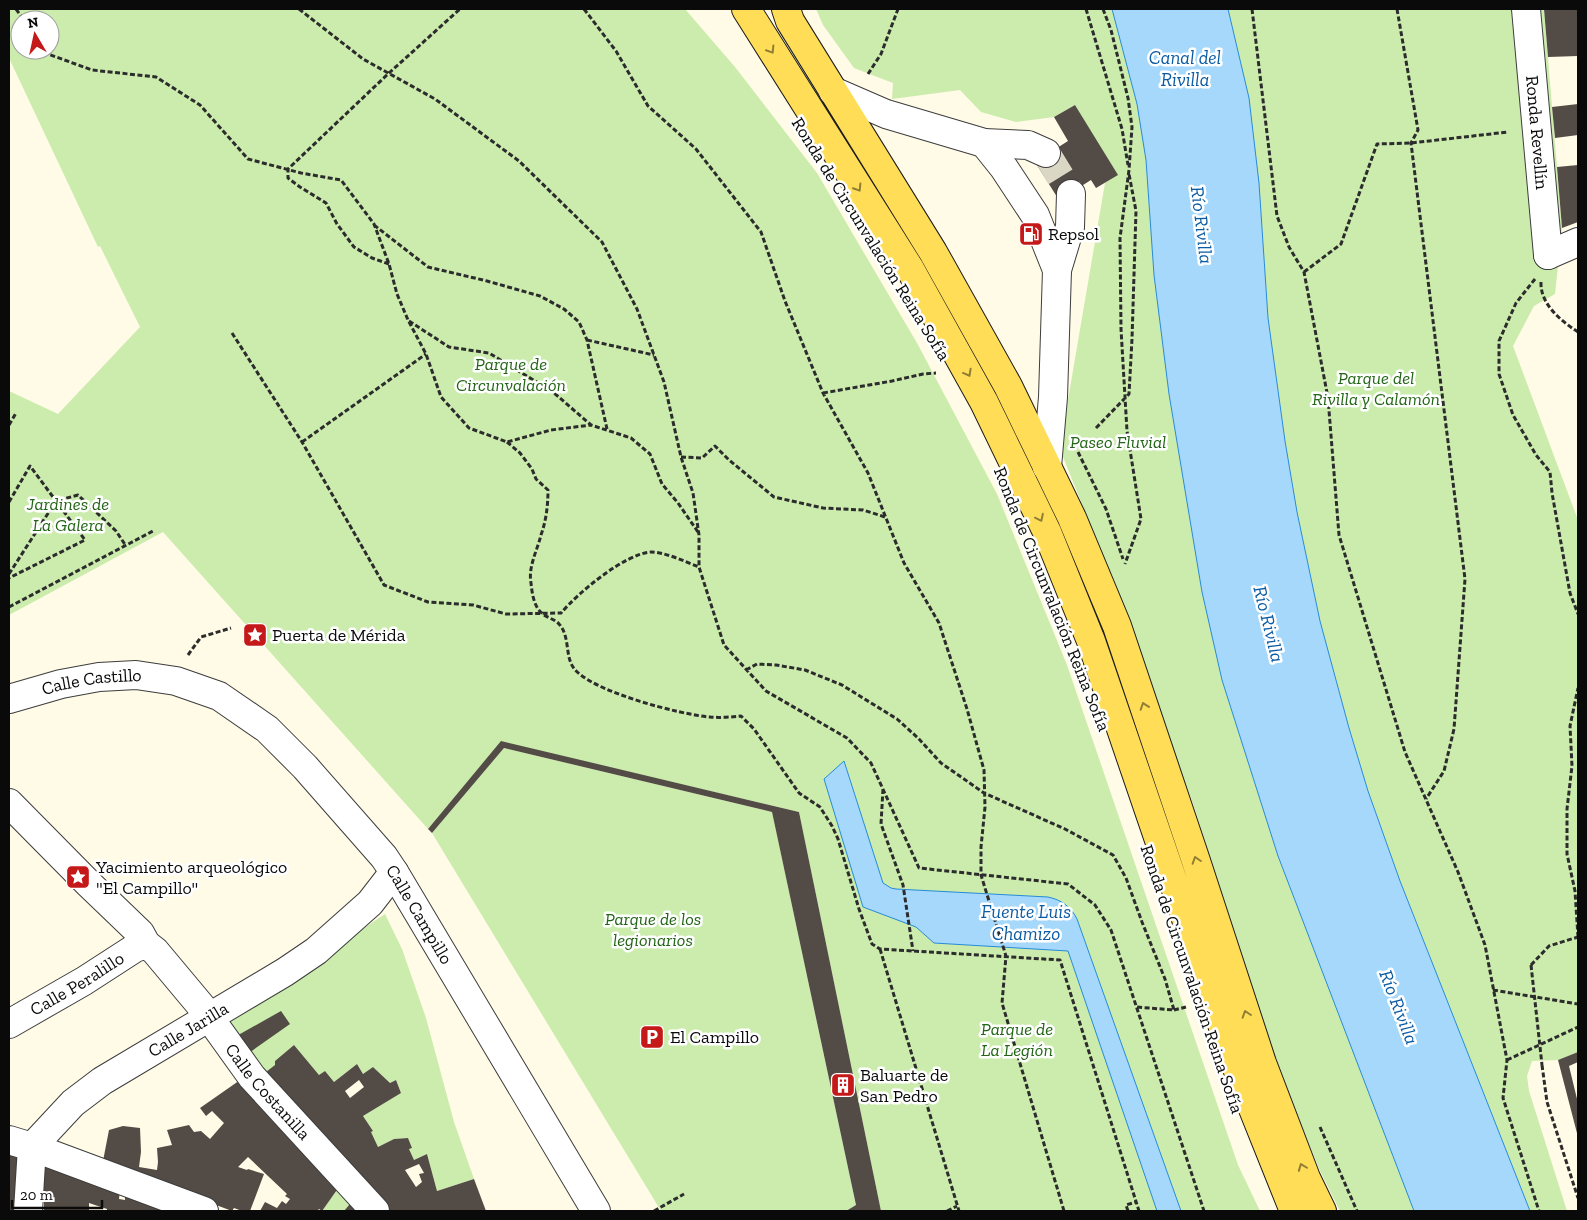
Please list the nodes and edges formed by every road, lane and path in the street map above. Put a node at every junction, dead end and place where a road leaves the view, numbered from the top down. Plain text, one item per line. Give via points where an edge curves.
1 (299, 9) edge
2 (460, 9) edge
3 (584, 9) edge
4 (746, 9) edge
5 (786, 9) edge
6 (898, 9) edge
7 (1086, 9) edge
8 (1103, 9) edge
9 (1252, 9) edge
10 (1397, 9) edge
11 (1526, 9) edge
12 (60, 58) edge
13 (389, 73) junction
14 (833, 91) junction
15 (858, 102) junction
16 (1537, 128) junction
17 (984, 143) junction
18 (1411, 143) junction
19 (1046, 153) tunnel mouth
20 (288, 169) junction
21 (1129, 170) junction
22 (1071, 194) tunnel mouth
23 (374, 224) junction
24 (1578, 242) edge
25 (1545, 263) junction
26 (390, 264) junction
27 (1578, 264) edge
28 (1057, 270) junction
29 (1304, 272) junction
30 (408, 320) junction
31 (1578, 332) edge
32 (232, 333) dead end
33 (587, 340) junction
34 (426, 354) junction
35 (654, 355) junction
36 (965, 367) junction
37 (823, 393) junction
38 (1125, 398) junction
39 (16, 413) dead end
40 (9, 425) edge
41 (591, 425) junction
42 (1096, 428) dead end
43 (607, 430) junction
44 (302, 442) junction
45 (507, 442) junction
46 (1076, 446) dead end
47 (681, 457) junction
48 (1047, 467) junction
49 (56, 501) junction
50 (9, 502) edge
51 (885, 517) junction
52 (153, 531) dead end
53 (700, 535) junction
54 (126, 546) junction
55 (699, 567) junction
56 (9, 574) edge
57 (9, 578) edge
58 (9, 608) edge
59 (541, 614) junction
60 (1578, 614) edge
61 (231, 628) dead end
62 (188, 654) dead end
63 (746, 670) junction
64 (176, 681) joint
65 (1578, 688) edge
66 (9, 699) edge
67 (883, 788) junction
68 (984, 793) junction
69 (1426, 800) junction
70 (9, 803) edge
71 (394, 872) junction
72 (981, 875) junction
73 (1578, 936) edge
74 (146, 944) junction
75 (880, 949) junction
76 (913, 951) junction
77 (1006, 956) junction
78 (1493, 990) junction
79 (1578, 1004) edge
80 (1136, 1008) junction
81 (209, 1018) junction
82 (9, 1024) edge
83 (1578, 1027) edge
84 (1507, 1060) junction
85 (20, 1143) edge
86 (684, 1194) dead end
87 (1578, 1198) edge
88 (1136, 1202) junction
89 (957, 1206) junction
90 (28, 1211) edge
91 (204, 1211) edge
92 (376, 1211) edge
93 (596, 1211) edge
94 (654, 1211) edge
95 (946, 1211) edge
96 (959, 1211) edge
97 (1064, 1211) edge
98 (1128, 1211) edge
99 (1139, 1211) edge
100 (1204, 1211) edge
101 (1294, 1211) edge
102 (1322, 1211) edge
103 (1540, 1211) edge

1 - 13 path via 363,59
2 - 13 path
3 - 37 path via 616,51 648,106 696,150 761,232 785,302
4 -> 36 main road, Ronda de Circunvalación Reina Sofía via 910,269
5 - 14 main road
6 - 15 path
7 - 21 path via 1122,129
8 - 21 path via 1112,30 1131,118
9 - 29 path via 1277,216
10 - 18 path via 1418,130
11 - 16 street, Ronda Revellín
12 - 20 path via 92,70 156,77 200,105 248,159
13 - 20 path
13 - 35 path via 435,99 519,161 602,242 637,309
14 - 15 street
14 - 48 main road via 933,252 1008,386
15 - 17 street via 886,114
16 - 18 path
16 - 25 street, Ronda Revellín
17 - 19 street via 1028,145
17 - 28 street via 1035,214
18 - 29 path via 1377,144 1341,244
18 - 69 path via 1465,579 1454,729 1444,771
20 - 23 path via 341,180
20 - 26 path via 288,178 326,203 354,247
21 - 38 path via 1120,238 1120,329
21 - 38 path via 1136,211 1129,394
22 - 28 street via 1070,227
23 - 26 path
23 - 33 path via 428,267 540,296 564,309 578,322
24 - 25 street
25 - 27 street
25 - 31 path via 1541,288 1548,308
25 - 60 path via 1516,303 1499,341 1499,374 1514,415 1536,455 1550,472 1570,593
26 - 30 path via 397,294
28 - 48 street
29 - 69 path via 1328,398 1339,534 1405,752
30 - 34 path
30 - 41 path via 449,347 489,353 553,392
32 - 44 path
33 - 35 path
33 - 43 path
34 - 44 path
34 - 45 path via 441,397 469,428
35 - 47 path via 664,382
36 - 37 path via 955,372 923,374
36 -> 101 main road, Ronda de Circunvalación Reina Sofía via 1047,532 1091,641 1239,1074
37 - 51 path via 868,473
38 - 42 path
38 - 46 path via 1141,519 1125,564 1106,509
39 - 40 path
41 - 43 path
41 - 45 path via 551,430
43 - 53 path via 631,438 650,454 662,484
44 - 59 path via 384,585 428,602 473,605 506,614
45 - 59 path via 520,453 536,479 548,490 544,524 531,567 530,582
47 - 51 path via 702,458 715,446 774,497 823,508 864,510
47 - 53 path via 693,493
102 -> 48 main road via 1262,1063 1117,626
49 - 50 path via 30,466
49 - 54 path via 78,496 116,531
49 - 56 path
49 - 57 path via 85,540
51 - 68 path via 904,562 940,623 984,770
52 - 54 path
53 - 55 path
54 - 58 path
55 - 59 path via 651,552 632,558 598,578 561,613
55 - 63 path via 724,645
59 - 75 path via 559,623 573,667 587,679 622,696 668,709 711,718 741,716 754,729 799,793 820,807 832,826 872,944
61 - 62 path via 201,637
63 - 67 path via 766,691 847,738 871,763
63 - 68 path via 757,664 776,665 805,670 842,685 897,718 941,763
64 - 66 street, Calle Castillo via 136,674 99,677
64 - 71 street, Calle Campillo via 219,696 267,729 305,767
65 - 73 path via 1570,726 1572,766 1567,809 1568,854
67 - 72 path via 918,868
67 - 76 path via 881,824 903,885
68 - 72 path
68 - 80 path via 1065,829 1113,855 1126,878 1174,1010
69 - 78 path via 1458,872 1485,945
70 - 74 street, Calle Costanilla via 140,932
71 - 81 street, Calle Jarilla via 370,903 316,951
71 - 93 street, Calle Campillo
72 - 77 path
72 - 80 path via 1068,884 1095,904 1111,930
73 - 87 path, bridge via 1549,946 1531,965 1547,1102
74 - 81 street, Calle Costanilla
74 - 82 street, Calle Peralillo via 134,948
75 - 76 path
75 - 89 path
76 - 77 path
77 - 88 path via 1060,960
77 - 97 path via 1002,1003
78 - 79 path
78 - 84 path
80 - 100 path
81 - 85 street, Calle Jarilla via 90,1089
81 - 92 street, Calle Costanilla via 252,1077
83 - 84 path
84 - 103 path via 1503,1098
85 - 90 street
85 - 91 street
86 - 94 path
88 - 98 path via 1126,1205
88 - 99 path
89 - 95 path
89 - 96 path

